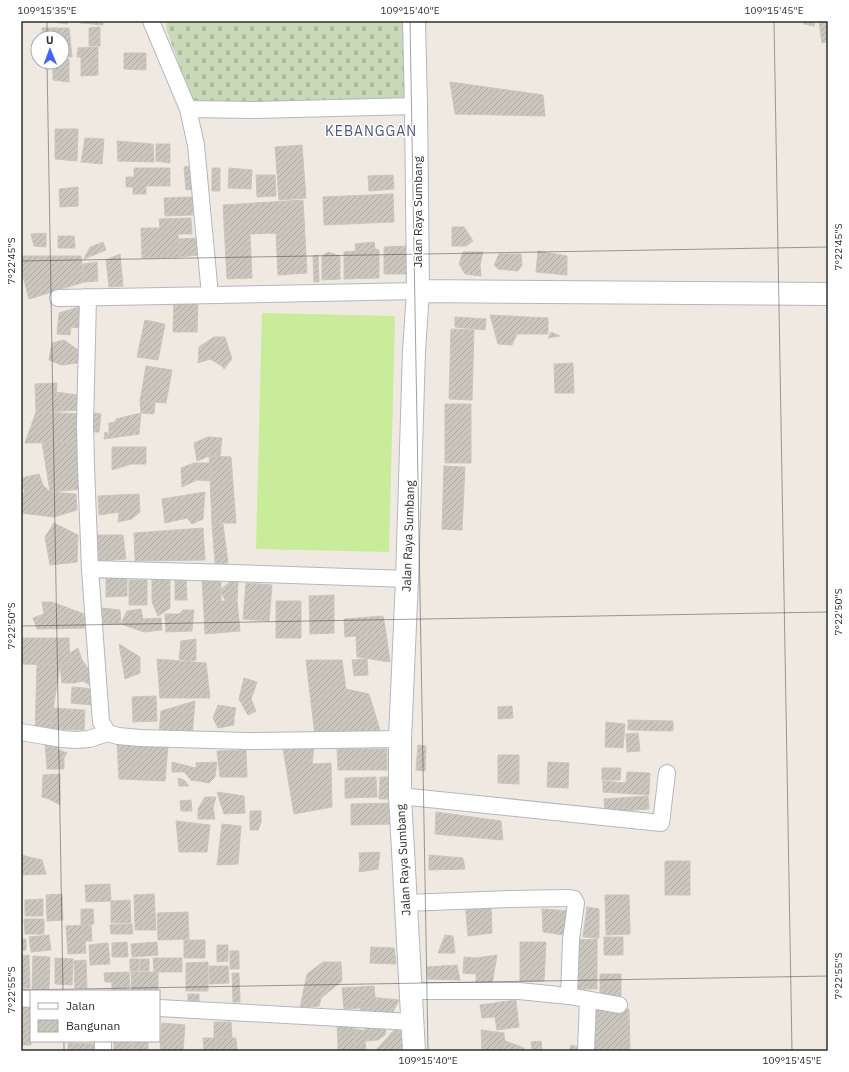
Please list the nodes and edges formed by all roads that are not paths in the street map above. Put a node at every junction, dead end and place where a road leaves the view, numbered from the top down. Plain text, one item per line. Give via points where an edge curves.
1 (151, 21) edge
2 (414, 21) edge
3 (416, 106) junction
4 (188, 109) junction
5 (418, 291) junction
6 (828, 294) edge
7 (210, 295) junction
8 (88, 297) junction
9 (58, 298) dead end
10 (90, 570) junction
11 (407, 579) junction
12 (21, 732) edge
13 (108, 733) junction
14 (400, 739) junction
15 (667, 773) dead end
16 (400, 796) junction
17 (406, 903) junction
18 (410, 991) junction
19 (570, 996) junction
20 (588, 1000) junction
21 (619, 1005) dead end
22 (160, 1008) edge
23 (412, 1022) junction
24 (414, 1051) edge
25 (586, 1051) edge

1 - 4 street
2 - 3 street, Jalan Raya Sumbang
3 - 4 street
3 - 5 street, Jalan Raya Sumbang
4 - 7 street via 196,145
5 - 6 street
5 - 7 street
5 - 11 street, Jalan Raya Sumbang
7 - 8 street
8 - 9 street
8 - 10 street via 86,424
10 - 11 street
10 - 13 street via 101,722
11 - 14 street, Jalan Raya Sumbang
12 - 13 street via 75,740
13 - 14 street via 133,737 247,740
14 - 16 street, Jalan Raya Sumbang
15 - 16 street via 660,822
16 - 17 street, Jalan Raya Sumbang
17 - 18 street, Jalan Raya Sumbang
17 - 19 street via 518,898 574,899 576,903 571,940
18 - 19 street via 519,991
18 - 23 street, Jalan Raya Sumbang
19 - 20 street
20 - 21 street
20 - 25 street
22 - 23 street
23 - 24 street, Jalan Raya Sumbang

